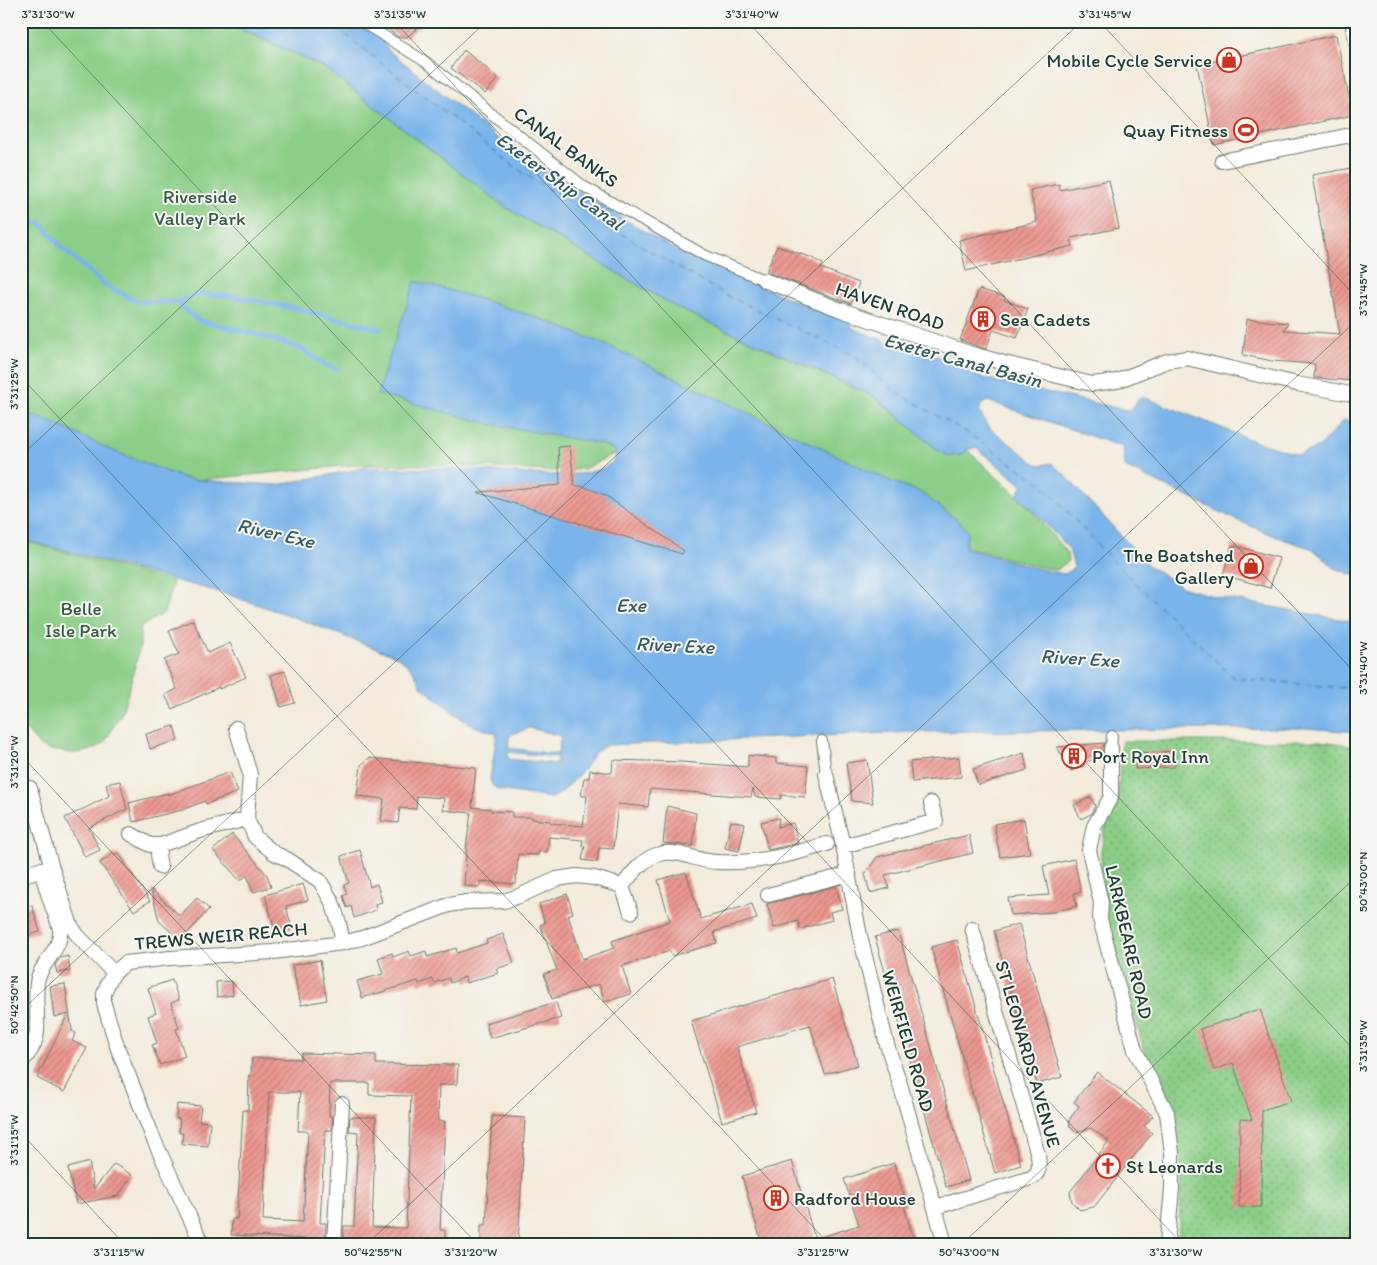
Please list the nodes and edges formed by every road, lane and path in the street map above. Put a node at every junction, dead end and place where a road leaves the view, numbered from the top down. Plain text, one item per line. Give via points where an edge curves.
1 (360, 21) edge
2 (1352, 21) edge
3 (1356, 41) edge
4 (1356, 134) edge
5 (1222, 161) dead end
6 (764, 280) joint
7 (1356, 395) edge
8 (236, 728) dead end
9 (822, 741) dead end
10 (1111, 742) dead end
11 (826, 774) joint
12 (30, 788) dead end
13 (931, 803) dead end
14 (247, 819) junction
15 (130, 834) dead end
16 (827, 844) dead end
17 (160, 845) junction
18 (843, 846) junction
19 (160, 867) dead end
20 (46, 868) junction
21 (849, 874) junction
22 (21, 876) edge
23 (622, 886) junction
24 (768, 896) dead end
25 (631, 912) dead end
26 (972, 928) dead end
27 (343, 942) junction
28 (114, 973) junction
29 (21, 1062) edge
30 (342, 1104) dead end
31 (936, 1207) junction
32 (202, 1244) edge
33 (334, 1244) edge
34 (945, 1244) edge
35 (1167, 1244) edge

1 - 6 street, CANAL BANKS via 426,62 583,186 704,255
2 - 3 street
4 - 5 street
6 - 7 street, HAVEN ROAD via 969,353 1092,384 1117,380 1167,361 1186,358
8 - 14 street via 250,774
9 - 11 street, WEIRFIELD ROAD
10 - 35 street, LARKBEARE ROAD via 1111,797 1094,826 1088,850 1101,904 1100,919 1135,1050 1168,1112 1172,1188
11 - 18 street, WEIRFIELD ROAD
12 - 20 street
13 - 18 street via 936,821
14 - 17 street
14 - 27 street via 255,837 320,881 332,902
15 - 17 street via 150,845
16 - 23 street via 747,862 714,862 677,853 658,854 646,861
17 - 19 street
18 - 21 street, WEIRFIELD ROAD
20 - 22 street
20 - 28 street via 71,926
20 - 29 street via 60,930 58,944 43,968 36,991 37,1039
21 - 24 street
21 - 31 street, WEIRFIELD ROAD via 860,936 887,1045
23 - 25 street
23 - 27 street, TREWS WEIR REACH via 577,876 557,879 504,901 449,905
26 - 31 street, ST LEONARDS AVENUE via 1038,1155 1039,1169 1031,1178
27 - 28 street, TREWS WEIR REACH via 274,952 135,962
28 - 32 street via 104,994 104,1004 118,1049 154,1140
30 - 33 street
31 - 34 street, WEIRFIELD ROAD

